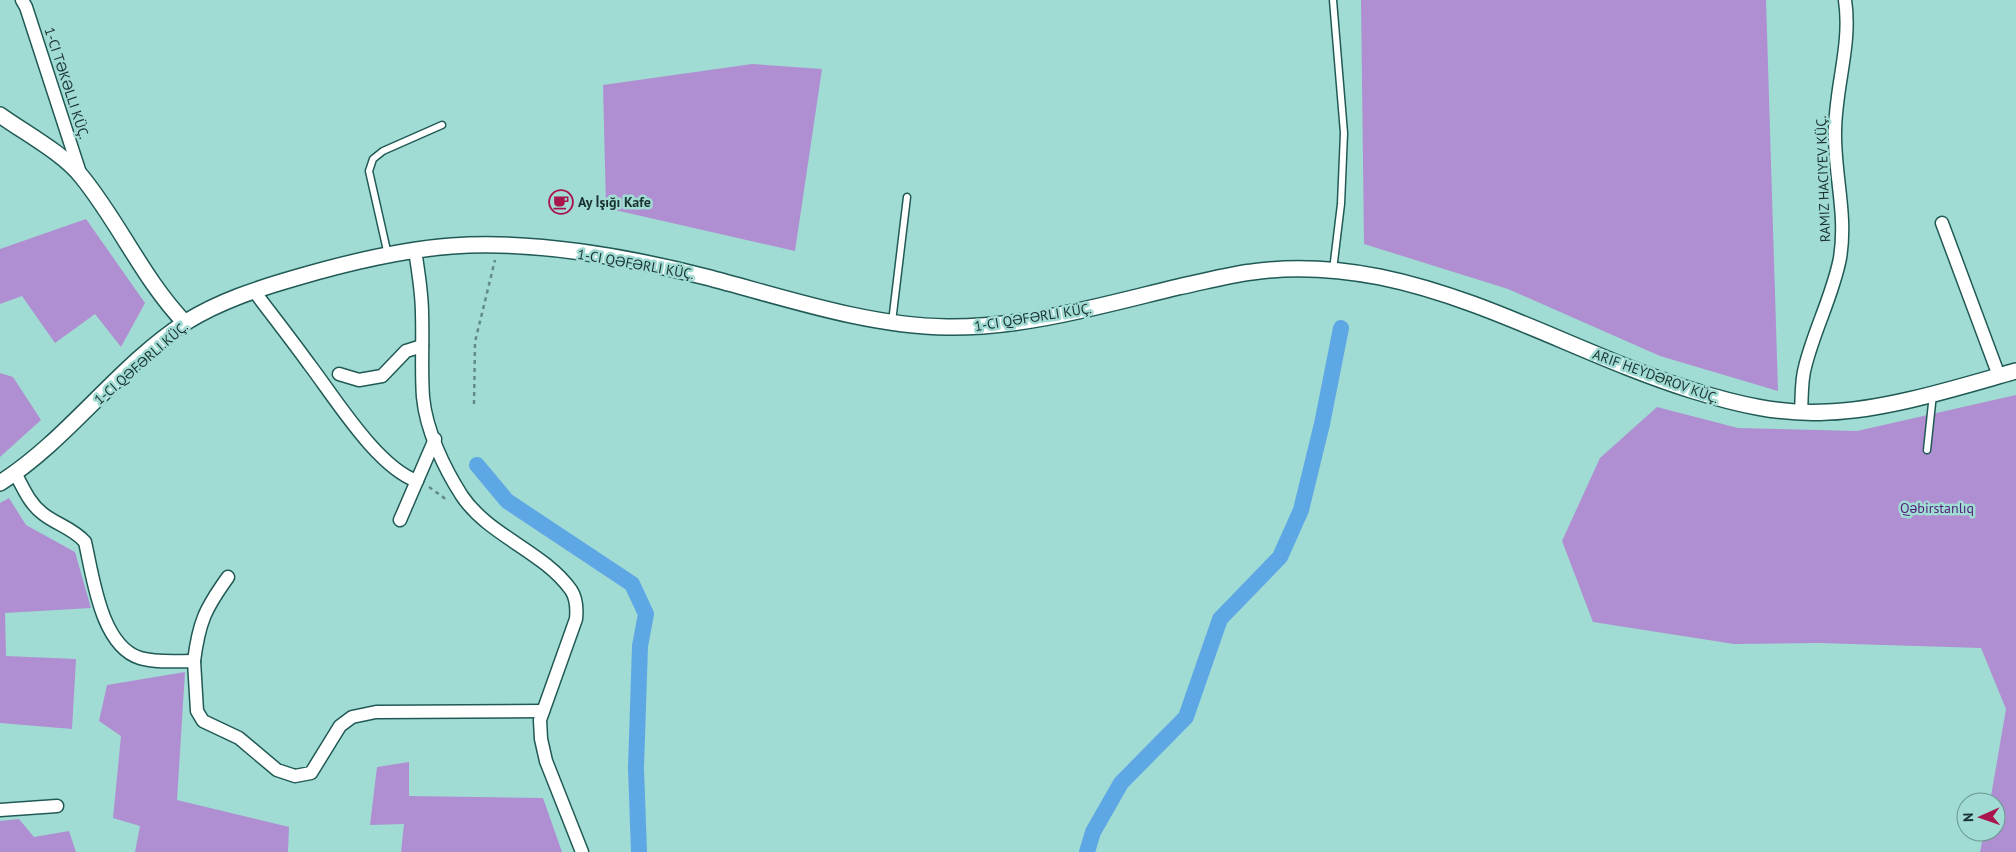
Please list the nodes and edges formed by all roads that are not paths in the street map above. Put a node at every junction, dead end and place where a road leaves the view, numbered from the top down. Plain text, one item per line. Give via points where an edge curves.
1 (1333, 0) edge
2 (1845, 0) edge
3 (27, 2) edge
4 (0, 116) edge
5 (442, 125) dead end
6 (81, 176) junction
7 (907, 197) dead end
8 (1942, 223) dead end
9 (415, 250) junction
10 (388, 254) junction
11 (1333, 270) junction
12 (254, 291) junction
13 (892, 322) junction
14 (185, 323) junction
15 (422, 346) junction
16 (2016, 371) edge
17 (340, 374) dead end
18 (1999, 376) junction
19 (1933, 392) junction
20 (1801, 412) junction
21 (435, 439) junction
22 (1927, 450) dead end
23 (15, 473) junction
24 (417, 481) junction
25 (0, 483) edge
26 (400, 520) dead end
27 (228, 577) dead end
28 (194, 661) junction
29 (543, 711) junction
30 (57, 806) dead end
31 (0, 810) edge
32 (582, 852) edge

1 - 11 lane via 1344,133 1341,204
2 - 20 street via 1848,39 1835,112 1843,232 1840,259 1804,366
3 - 6 street, 1-CI TƏKƏLLI KÜÇ.
4 - 6 street
5 - 10 lane via 383,151 373,159 369,170
6 - 14 street via 154,287
7 - 13 lane
8 - 18 street
9 - 10 street, 1-CI QƏFƏRLI KÜÇ.
9 - 13 street, 1-CI QƏFƏRLI KÜÇ. via 499,244 586,254 700,275 806,304
9 - 15 street
10 - 12 street, 1-CI QƏFƏRLI KÜÇ.
11 - 13 street, 1-CI QƏFƏRLI KÜÇ. via 1252,271 1073,312 994,325 944,327
11 - 20 street, ARIF HEYDƏROV KÜÇ. via 1408,284 1456,299 1656,379 1723,400 1764,409
12 - 14 street, 1-CI QƏFƏRLI KÜÇ. via 219,304
12 - 24 street via 354,426 394,469
14 - 23 street, 1-CI QƏFƏRLI KÜÇ.
15 - 17 street via 406,351 382,376 359,380
15 - 21 street via 423,399
16 - 18 street, ARIF HEYDƏROV KÜÇ.
18 - 19 street, ARIF HEYDƏROV KÜÇ.
19 - 20 street, ARIF HEYDƏROV KÜÇ. via 1861,409
19 - 22 lane
21 - 24 street
21 - 29 street via 463,498 490,524 556,574 572,591 577,605 576,619
23 - 25 street, 1-CI QƏFƏRLI KÜÇ.
23 - 28 street via 30,501 42,514 79,535 85,542 106,625 120,646 139,658
24 - 26 street
27 - 28 street via 201,620
28 - 29 street via 197,711 203,721 239,738 277,770 296,776 311,773 340,726 352,716 376,712
29 - 32 street via 541,739 546,761
30 - 31 street

